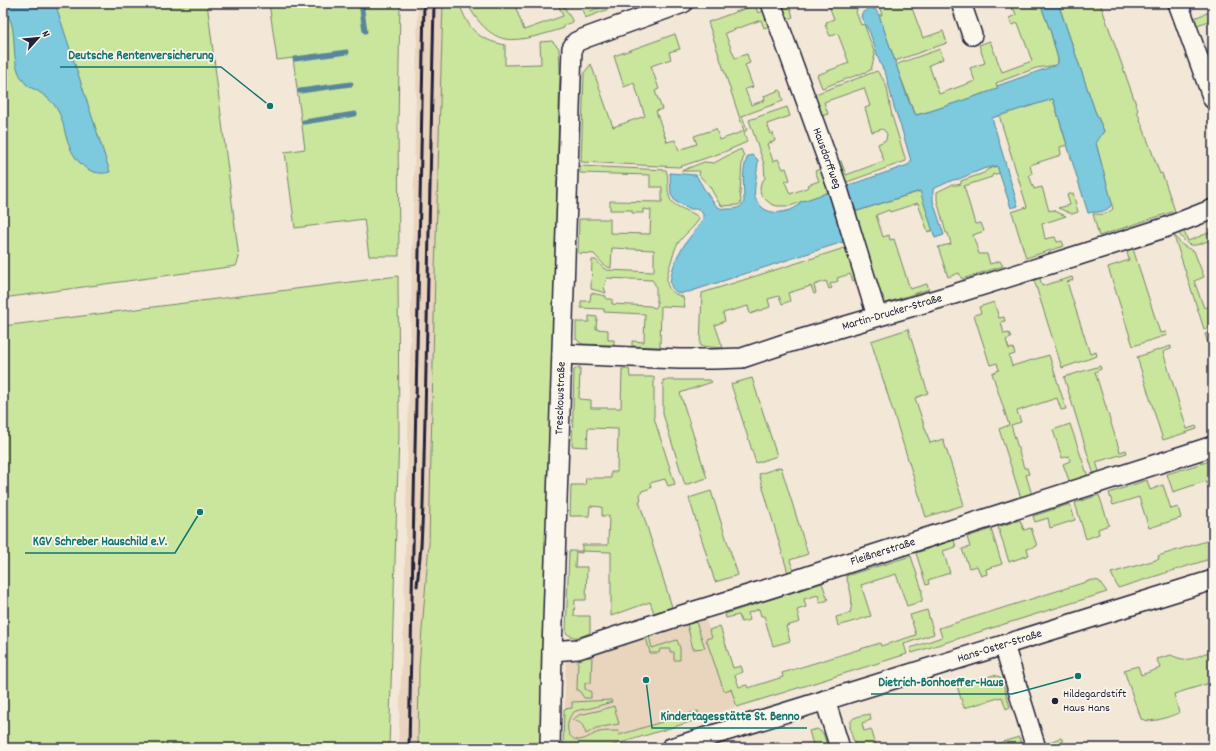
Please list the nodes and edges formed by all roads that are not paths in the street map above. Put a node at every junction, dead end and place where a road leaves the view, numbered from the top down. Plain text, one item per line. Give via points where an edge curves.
1 (683, 3) edge
2 (770, 3) edge
3 (961, 3) edge
4 (1178, 3) edge
5 (972, 35) dead end
6 (1213, 99) edge
7 (1213, 209) edge
8 (877, 316) junction
9 (562, 354) junction
10 (1213, 446) edge
11 (1213, 580) edge
12 (1004, 645) junction
13 (552, 651) junction
14 (825, 700) junction
15 (550, 748) edge
16 (671, 748) edge
17 (840, 748) edge
18 (1036, 748) edge

1 - 9 street, Tresckowstraße via 585,38 576,42 572,48
2 - 8 street, Hausdorffweg via 838,189
3 - 5 street
4 - 6 street
7 - 8 street, Martin-Drucker-Straße via 1160,229
8 - 9 street, Martin-Drucker-Straße via 742,358
9 - 13 street, Tresckowstraße
10 - 13 street, Fleißnerstraße via 578,649
11 - 12 street, Hans-Oster-Straße
12 - 14 street, Hans-Oster-Straße
12 - 18 street
13 - 15 street, Tresckowstraße
14 - 16 street, Hans-Oster-Straße
14 - 17 street

